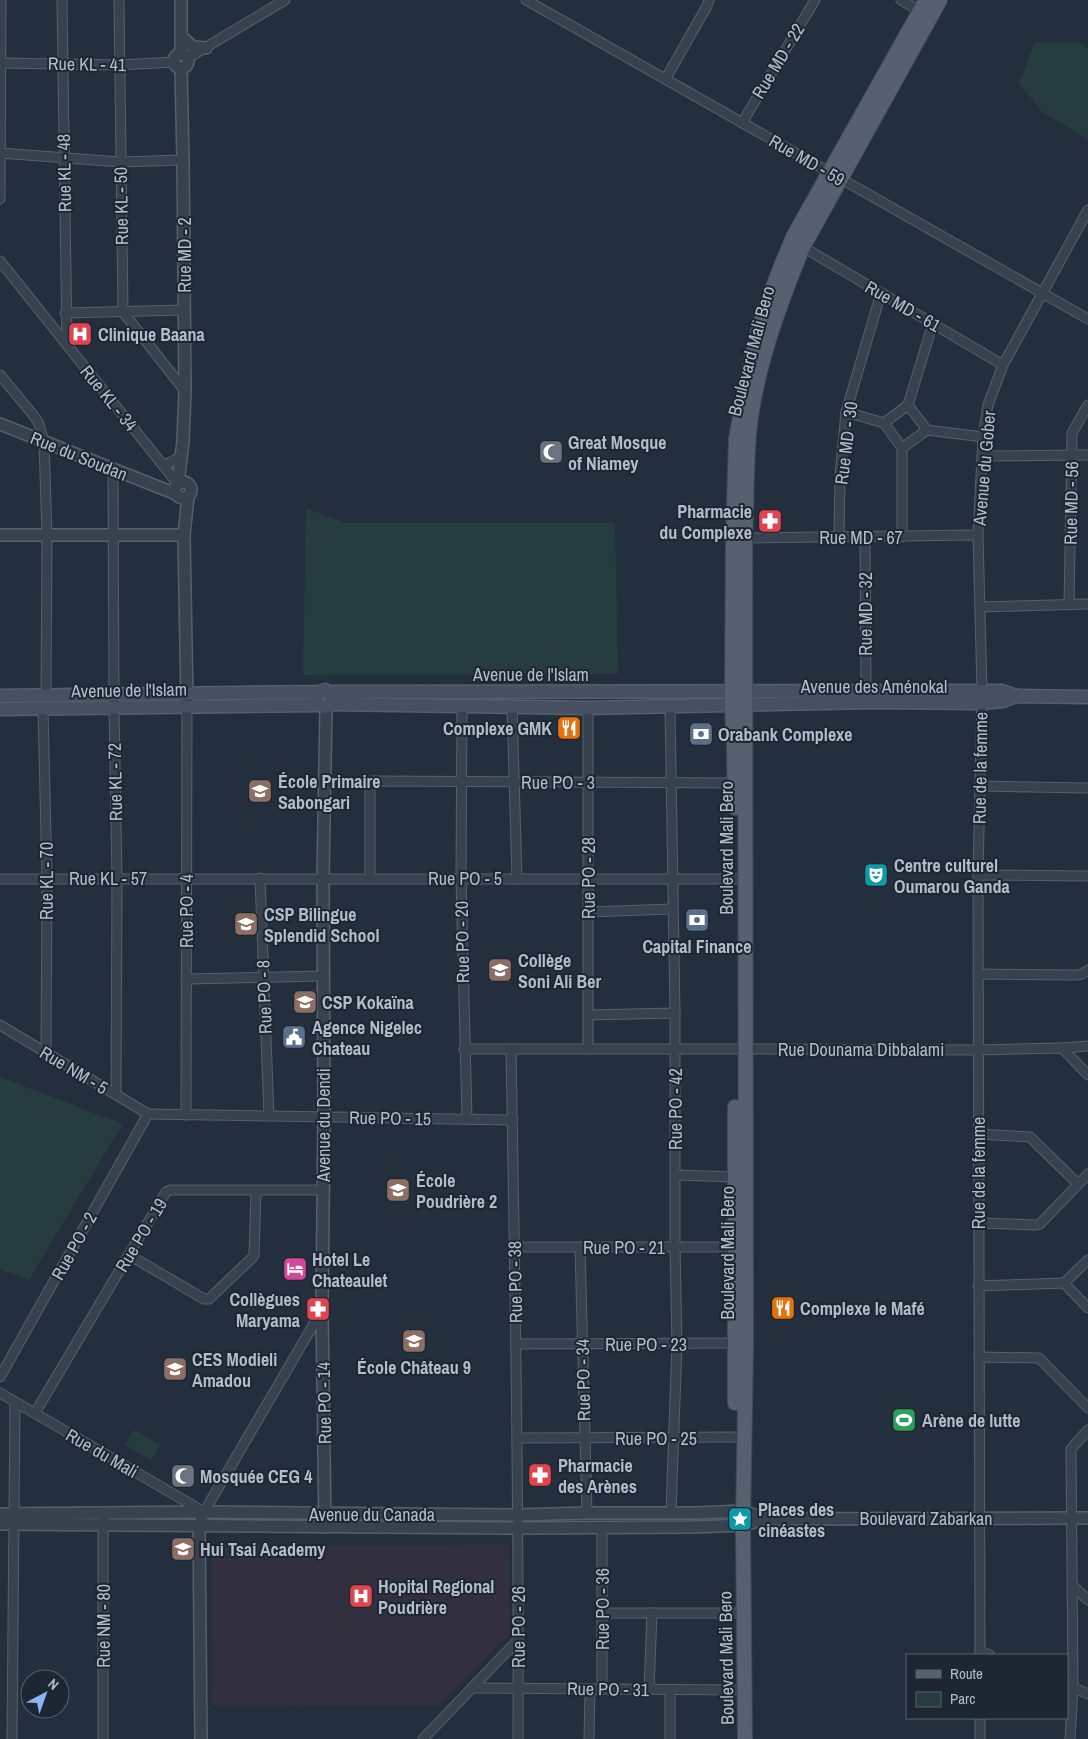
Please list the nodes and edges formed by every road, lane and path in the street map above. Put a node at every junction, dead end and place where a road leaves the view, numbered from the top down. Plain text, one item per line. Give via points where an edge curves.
1 (1, 0) edge
2 (62, 0) edge
3 (120, 0) edge
4 (181, 0) edge
5 (285, 0) edge
6 (526, 0) edge
7 (708, 0) edge
8 (901, 0) edge
9 (940, 0) edge
10 (814, 1) edge
11 (923, 5) edge
12 (182, 37) junction
13 (206, 48) junction
14 (901, 57) junction
15 (181, 61) junction
16 (1, 63) edge
17 (63, 64) junction
18 (120, 65) junction
19 (666, 78) junction
20 (742, 123) junction
21 (0, 153) edge
22 (64, 159) junction
23 (184, 160) junction
24 (120, 162) junction
25 (835, 176) junction
26 (0, 177) edge
27 (0, 199) edge
28 (1087, 216) edge
29 (803, 247) junction
30 (0, 262) edge
31 (881, 293) junction
32 (1042, 293) junction
33 (184, 310) junction
34 (123, 312) junction
35 (65, 313) junction
36 (1088, 319) edge
37 (933, 323) junction
38 (67, 345) junction
39 (1003, 364) junction
40 (0, 376) edge
41 (185, 390) junction
42 (908, 405) junction
43 (1088, 406) edge
44 (846, 412) junction
45 (884, 423) junction
46 (0, 424) edge
47 (926, 430) junction
48 (983, 437) junction
49 (183, 441) junction
50 (44, 442) junction
51 (902, 448) junction
52 (982, 456) junction
53 (1072, 456) junction
54 (1088, 456) edge
55 (180, 457) junction
56 (163, 465) junction
57 (113, 470) junction
58 (180, 489) junction
59 (740, 506) junction
60 (0, 535) edge
61 (47, 535) junction
62 (112, 535) junction
63 (184, 535) junction
64 (978, 535) junction
65 (838, 537) junction
66 (865, 537) junction
67 (902, 537) junction
68 (745, 538) junction
69 (1088, 604) edge
70 (1069, 605) junction
71 (980, 606) junction
72 (872, 694) junction
73 (46, 695) junction
74 (0, 696) edge
75 (982, 697) junction
76 (1088, 697) edge
77 (738, 698) junction
78 (325, 700) junction
79 (114, 701) junction
80 (187, 701) junction
81 (462, 706) junction
82 (512, 706) junction
83 (670, 707) junction
84 (588, 708) junction
85 (0, 709) edge
86 (43, 709) junction
87 (462, 781) junction
88 (514, 782) junction
89 (588, 782) junction
90 (671, 782) junction
91 (740, 783) junction
92 (980, 786) junction
93 (1088, 788) edge
94 (978, 875) junction
95 (1088, 876) edge
96 (47, 878) junction
97 (186, 878) junction
98 (260, 878) junction
99 (323, 878) junction
100 (370, 878) junction
101 (461, 878) junction
102 (0, 879) edge
103 (117, 879) junction
104 (516, 879) junction
105 (588, 879) junction
106 (673, 879) junction
107 (740, 879) junction
108 (672, 910) junction
109 (588, 912) junction
110 (1088, 970) edge
111 (978, 974) junction
112 (323, 976) junction
113 (264, 977) junction
114 (186, 980) junction
115 (675, 1013) junction
116 (588, 1014) junction
117 (0, 1025) edge
118 (1088, 1046) edge
119 (1062, 1048) junction
120 (464, 1049) junction
121 (511, 1049) junction
122 (588, 1049) junction
123 (675, 1049) junction
124 (740, 1049) junction
125 (978, 1050) junction
126 (46, 1053) junction
127 (1088, 1075) edge
128 (116, 1095) junction
129 (148, 1114) junction
130 (186, 1115) junction
131 (269, 1116) junction
132 (324, 1117) junction
133 (466, 1119) junction
134 (513, 1120) junction
135 (978, 1134) junction
136 (1088, 1174) edge
137 (676, 1175) junction
138 (735, 1177) junction
139 (1078, 1184) junction
140 (323, 1190) junction
141 (256, 1191) junction
142 (978, 1223) junction
143 (514, 1247) junction
144 (580, 1247) junction
145 (675, 1247) junction
146 (734, 1247) junction
147 (128, 1255) junction
148 (1088, 1260) edge
149 (1064, 1284) junction
150 (978, 1286) junction
151 (1088, 1308) edge
152 (322, 1310) junction
153 (740, 1343) junction
154 (516, 1344) junction
155 (582, 1344) junction
156 (677, 1344) junction
157 (979, 1357) junction
158 (0, 1377) edge
159 (0, 1393) edge
160 (15, 1402) junction
161 (1088, 1408) edge
162 (35, 1413) junction
163 (1088, 1430) edge
164 (518, 1438) junction
165 (585, 1438) junction
166 (672, 1438) junction
167 (735, 1438) junction
168 (204, 1512) junction
169 (671, 1512) junction
170 (587, 1513) junction
171 (0, 1514) edge
172 (326, 1514) junction
173 (519, 1515) junction
174 (739, 1518) junction
175 (980, 1518) junction
176 (1071, 1518) junction
177 (1088, 1518) edge
178 (14, 1519) junction
179 (103, 1519) junction
180 (0, 1524) edge
181 (199, 1526) junction
182 (325, 1527) junction
183 (519, 1528) junction
184 (602, 1528) junction
185 (1073, 1586) junction
186 (1088, 1600) edge
187 (602, 1613) junction
188 (652, 1613) junction
189 (740, 1613) junction
190 (517, 1641) junction
191 (980, 1653) edge
192 (1070, 1687) edge
193 (472, 1688) junction
194 (518, 1688) junction
195 (590, 1689) junction
196 (602, 1689) junction
197 (650, 1690) junction
198 (670, 1690) junction
199 (740, 1690) junction
200 (1088, 1694) edge
201 (980, 1719) edge
202 (741, 1735) edge
203 (12, 1739) edge
204 (103, 1739) edge
205 (201, 1739) edge
206 (423, 1739) edge
207 (518, 1739) edge
208 (589, 1739) edge
209 (670, 1739) edge
210 (980, 1739) edge
211 (1070, 1739) edge

1 - 16 street
2 - 17 street, Rue KL - 48
3 - 18 street, Rue KL - 50
4 - 12 street, Rue MD - 2
5 - 13 street
6 - 19 street, Rue MD - 59
7 - 19 street
8 - 11 street
9 - 14 main road, Boulevard Mali Bero
10 - 20 street, Rue MD - 22
11 - 14 main road, Boulevard Mali Bero
12 - 13 street via 193,47
12 - 15 street, Rue MD - 2
13 - 15 street
14 - 25 main road, Boulevard Mali Bero
15 - 18 street, Rue KL - 41
15 - 23 street, Rue MD - 2
16 - 17 street, Rue KL - 41
16 - 21 street
17 - 18 street, Rue KL - 41
17 - 22 street, Rue KL - 48
18 - 24 street, Rue KL - 50
19 - 20 street, Rue MD - 59
20 - 25 street, Rue MD - 59
21 - 22 street
21 - 26 street
22 - 24 street
22 - 35 street, Rue KL - 48
23 - 24 street
23 - 33 street, Rue MD - 2
24 - 34 street, Rue KL - 50
25 - 29 main road, Boulevard Mali Bero
25 - 32 street, Rue MD - 59
25 - 59 main road, Boulevard Mali Bero via 793,237 759,328 736,439
26 - 27 street
28 - 32 street, Avenue du Gober
29 - 31 street, Rue MD - 61
29 - 59 main road, Boulevard Mali Bero via 772,330 758,385
30 - 38 street, Rue KL - 34
31 - 37 street, Rue MD - 61
31 - 44 street, Rue MD - 30
32 - 36 street, Rue MD - 59
32 - 39 street, Avenue du Gober
33 - 34 street
33 - 41 street, Rue MD - 2
34 - 35 street
34 - 41 street
35 - 38 street, Rue KL - 48
37 - 39 street, Rue MD - 61
37 - 42 street
38 - 56 street, Rue KL - 34
39 - 48 street, Avenue du Gober via 988,405
40 - 50 street via 34,416
41 - 49 street, Rue MD - 2
42 - 45 street
42 - 47 street
43 - 53 street, Rue MD - 56 via 1072,432
44 - 45 street
44 - 65 street, Rue MD - 30
45 - 51 street
46 - 50 street, Rue du Soudan
47 - 48 street
47 - 51 street
48 - 52 street, Avenue du Gober
49 - 55 street, Rue MD - 2
49 - 58 street, Rue MD - 2
50 - 57 street, Rue du Soudan
50 - 61 street
51 - 67 street
52 - 53 street
52 - 64 street, Avenue du Gober
53 - 54 street
53 - 70 street, Rue MD - 56
55 - 56 street
55 - 58 street, Rue MD - 2
56 - 58 street, Rue KL - 34
57 - 58 street, Rue du Soudan via 158,487
57 - 62 street, Rue KL - 72
58 - 63 street, Rue MD - 2
59 - 68 main road, Boulevard Mali Bero
59 - 77 main road, Boulevard Mali Bero
60 - 61 street
61 - 62 street
61 - 73 street
62 - 63 street
62 - 79 street, Rue KL - 72
63 - 80 street, Rue MD - 2
64 - 67 street, Rue MD - 67
64 - 71 street, Avenue du Gober
65 - 66 street, Rue MD - 67
65 - 68 street, Rue MD - 67
66 - 67 street, Rue MD - 67
66 - 72 street, Rue MD - 32
68 - 77 main road, Boulevard Mali Bero
69 - 70 street
70 - 71 street
71 - 75 street, Avenue du Gober
72 - 75 main road, Avenue des Aménokal via 917,692
72 - 77 main road, Avenue des Aménokal
73 - 74 main road, Avenue de l'Islam
73 - 79 main road, Avenue de l'Islam
75 - 76 main road, Avenue des Aménokal via 1002,691 1016,696
75 - 92 street, Rue de la femme
77 - 78 main road, Avenue de l'Islam
77 - 83 main road, Avenue de l'Islam
77 - 91 main road, Boulevard Mali Bero
78 - 80 main road, Avenue de l'Islam
78 - 81 main road, Avenue de l'Islam via 376,706
78 - 99 street, Avenue du Dendi
79 - 80 main road, Avenue de l'Islam
79 - 86 main road, Avenue de l'Islam
79 - 103 street, Rue KL - 72
80 - 97 street, Rue PO - 4
81 - 82 main road, Avenue de l'Islam
81 - 87 street, Rue PO - 20
82 - 84 main road, Avenue de l'Islam
82 - 88 street
83 - 84 main road, Avenue de l'Islam
83 - 90 street, Rue PO - 42
84 - 89 street, Rue PO - 28
85 - 86 main road, Avenue de l'Islam
86 - 96 street, Rue KL - 70
87 - 88 street, Rue PO - 3
87 - 100 street, Rue PO - 3 via 370,783
87 - 101 street, Rue PO - 20
88 - 89 street, Rue PO - 3
88 - 104 street
89 - 90 street, Rue PO - 3
89 - 105 street, Rue PO - 28
90 - 91 street, Rue PO - 3
90 - 106 street, Rue PO - 42
91 - 107 main road, Boulevard Mali Bero
92 - 93 street
92 - 94 street, Rue de la femme
94 - 95 street
94 - 111 street, Rue de la femme
96 - 102 street, Rue KL - 57
96 - 103 street, Rue KL - 57
96 - 126 street, Rue KL - 70
97 - 98 street, Rue PO - 5
97 - 103 street, Rue KL - 57
97 - 114 street, Rue PO - 4
98 - 99 street, Rue PO - 5
98 - 113 street, Rue PO - 8
99 - 100 street, Rue PO - 5
99 - 112 street, Avenue du Dendi
100 - 101 street, Rue PO - 5
101 - 104 street, Rue PO - 5
101 - 120 street, Rue PO - 20
103 - 128 street, Rue KL - 72
104 - 105 street, Rue PO - 5
105 - 106 street, Rue PO - 5
105 - 109 street, Rue PO - 28
106 - 107 street, Rue PO - 5
106 - 108 street, Rue PO - 42
107 - 124 main road, Boulevard Mali Bero
108 - 109 street
108 - 115 street, Rue PO - 42
109 - 116 street, Rue PO - 28
110 - 111 street via 1077,975
111 - 125 street, Rue de la femme
112 - 113 street
112 - 132 street, Avenue du Dendi
113 - 114 street
113 - 131 street, Rue PO - 8
114 - 130 street, Rue PO - 4
115 - 116 street
115 - 123 street, Rue PO - 42
116 - 122 street, Rue PO - 28
117 - 126 street, Rue NM - 5
118 - 119 street, Rue Dounama Dibbalami
119 - 125 street, Rue Dounama Dibbalami
119 - 127 street
120 - 121 street, Rue Dounama Dibbalami
120 - 133 street, Rue PO - 20
121 - 122 street, Rue Dounama Dibbalami
121 - 134 street, Rue PO - 38
122 - 123 street, Rue Dounama Dibbalami
123 - 124 street, Rue Dounama Dibbalami
123 - 137 street, Rue PO - 42
124 - 125 street, Rue Dounama Dibbalami
124 - 138 main road, Boulevard Mali Bero
124 - 153 main road, Boulevard Mali Bero
125 - 135 street, Rue de la femme
126 - 128 street, Rue NM - 5
128 - 129 street, Rue NM - 5
129 - 130 street, Rue PO - 15
129 - 158 street, Rue PO - 2
130 - 131 street, Rue PO - 15
131 - 132 street, Rue PO - 15
132 - 133 street, Rue PO - 15
132 - 140 street, Avenue du Dendi
133 - 134 street, Rue PO - 15
134 - 143 street, Rue PO - 38
135 - 139 street via 1030,1137
135 - 142 street, Rue de la femme
136 - 139 street
137 - 138 street
137 - 145 street, Rue PO - 42
138 - 146 main road, Boulevard Mali Bero
139 - 142 street via 1036,1225
140 - 141 street, Rue PO - 19
140 - 152 street, Avenue du Dendi
141 - 147 street, Rue PO - 19 via 170,1190 163,1195
141 - 147 street via 254,1256 209,1299
142 - 150 street, Rue de la femme
143 - 144 street, Rue PO - 21
143 - 154 street, Rue PO - 38
144 - 145 street, Rue PO - 21
144 - 155 street, Rue PO - 34
145 - 146 street, Rue PO - 21
145 - 156 street, Rue PO - 42
146 - 153 main road, Boulevard Mali Bero
147 - 162 street, Rue PO - 19
148 - 149 street
149 - 150 street
149 - 151 street
150 - 157 street, Rue de la femme
152 - 168 street, Avenue du Dendi
152 - 172 street, Rue PO - 14
153 - 156 street, Rue PO - 23
153 - 167 main road, Boulevard Mali Bero
153 - 174 main road, Boulevard Mali Bero
154 - 155 street, Rue PO - 23
154 - 164 street, Rue PO - 38
155 - 156 street, Rue PO - 23
155 - 165 street, Rue PO - 34
156 - 166 street, Rue PO - 42
157 - 161 street via 1039,1358
157 - 175 street, Rue de la femme
159 - 160 street, Rue du Mali
160 - 162 street, Rue du Mali
160 - 178 street
162 - 168 street, Rue du Mali
163 - 176 street via 1072,1449
164 - 165 street, Rue PO - 25
164 - 173 street, Rue PO - 38
165 - 166 street, Rue PO - 25
165 - 170 street, Rue PO - 34
166 - 167 street, Rue PO - 25
166 - 169 street, Rue PO - 42
167 - 174 main road, Boulevard Mali Bero
168 - 172 street, Avenue du Canada
168 - 179 street, Avenue du Canada
168 - 181 street
169 - 170 street, Avenue du Canada
169 - 174 street, Avenue du Canada
170 - 173 street, Avenue du Canada
171 - 178 street, Avenue du Canada
172 - 173 street, Avenue du Canada
172 - 182 street, Rue PO - 14
173 - 183 street, Rue PO - 26
174 - 175 street, Boulevard Zabarkan
174 - 184 street, Avenue du Canada
174 - 189 main road, Boulevard Mali Bero
175 - 176 street, Boulevard Zabarkan
175 - 191 street, Rue de la femme
176 - 177 street, Boulevard Zabarkan
176 - 185 street
178 - 179 street, Avenue du Canada
178 - 180 street, Avenue du Canada
178 - 203 street
179 - 181 street, Avenue du Canada
179 - 204 street, Rue NM - 80
181 - 182 street, Avenue du Canada
181 - 205 street
182 - 183 street, Avenue du Canada
183 - 184 street, Avenue du Canada
183 - 190 street, Rue PO - 26
184 - 187 street, Rue PO - 36
185 - 186 street
185 - 192 street
187 - 188 street
187 - 196 street, Rue PO - 36
188 - 189 street
188 - 197 street
189 - 199 main road, Boulevard Mali Bero
190 - 193 street
190 - 194 street, Rue PO - 26
192 - 200 street
192 - 211 street
193 - 194 street, Rue PO - 31
193 - 206 street
194 - 195 street, Rue PO - 31
194 - 207 street, Rue PO - 26
195 - 196 street, Rue PO - 31
195 - 208 street
196 - 197 street, Rue PO - 31
197 - 198 street, Rue PO - 31
198 - 199 street, Rue PO - 31
198 - 209 street
199 - 202 main road, Boulevard Mali Bero
201 - 210 street

